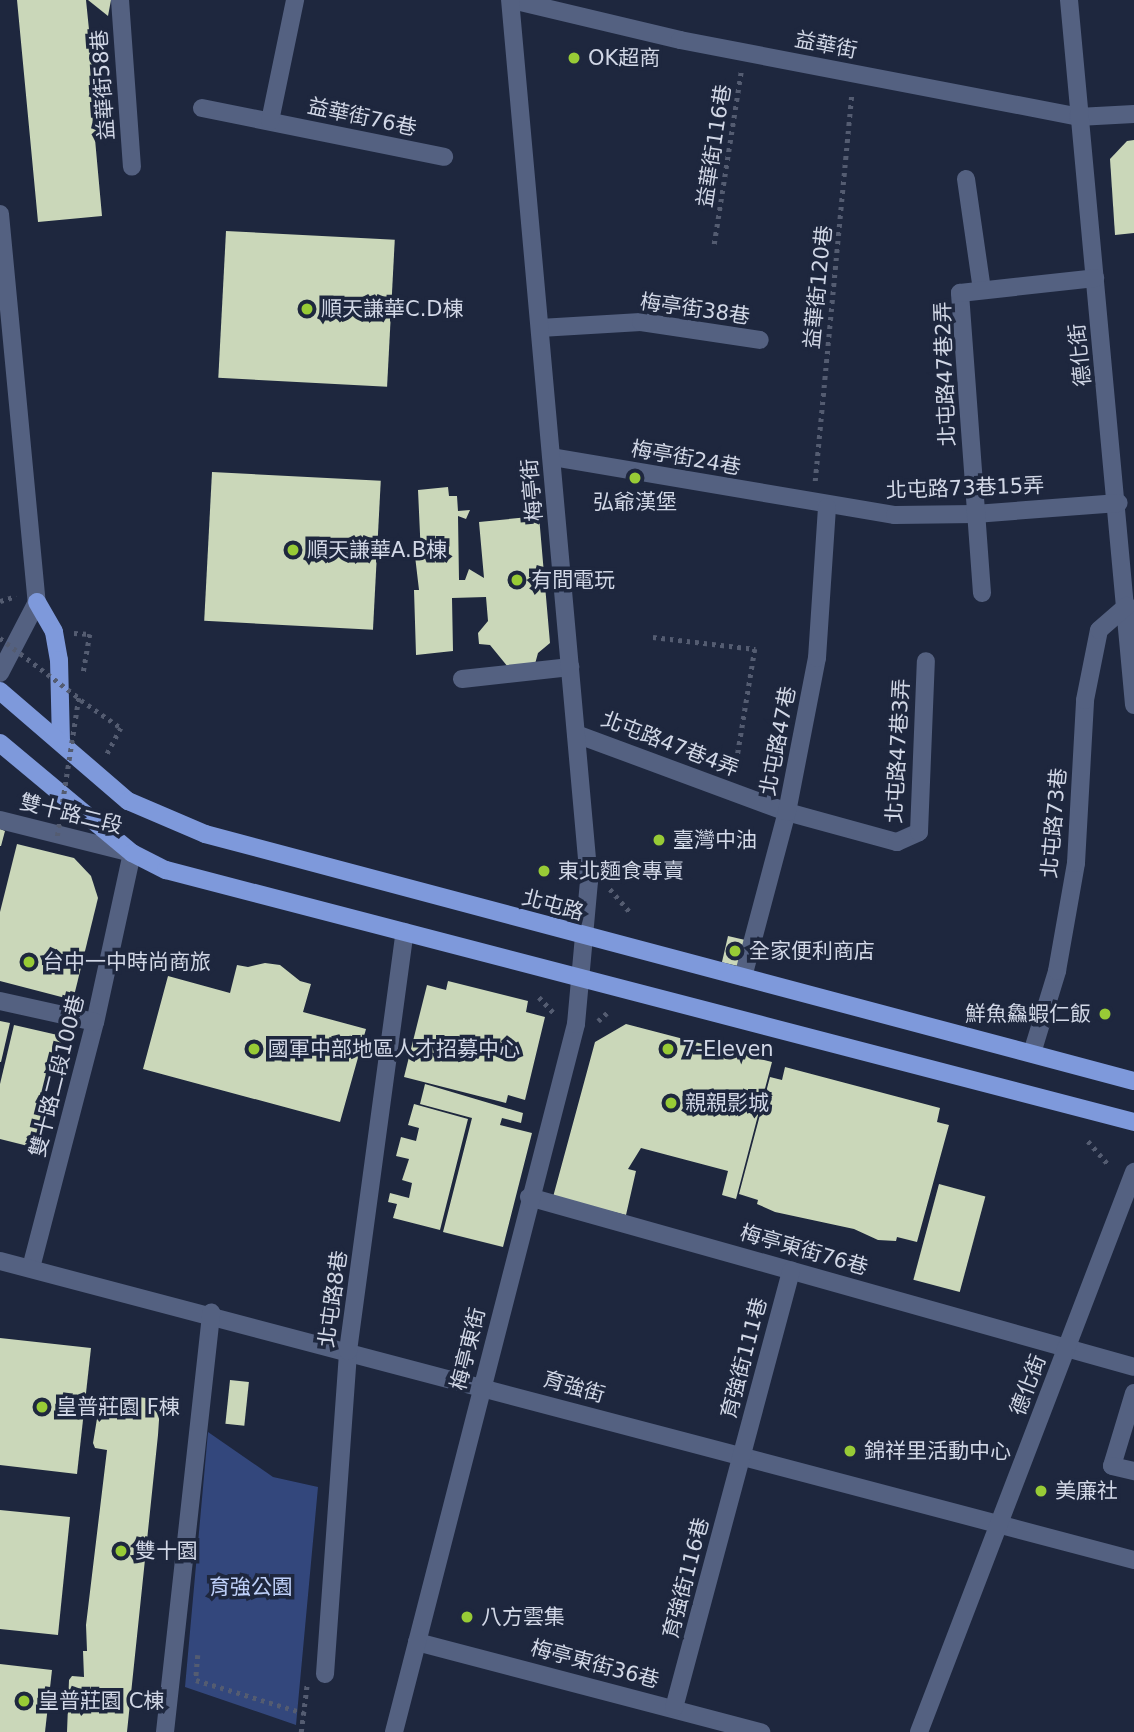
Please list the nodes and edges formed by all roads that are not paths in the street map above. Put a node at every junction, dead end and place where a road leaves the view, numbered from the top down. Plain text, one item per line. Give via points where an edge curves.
1 (120, 0) edge
2 (295, 0) edge
3 (511, 0) edge
4 (1069, 0) edge
5 (202, 108) dead end
6 (1134, 114) edge
7 (1078, 117) junction
8 (270, 121) junction
9 (444, 157) dead end
10 (132, 167) dead end
11 (966, 179) dead end
12 (0, 214) edge
13 (1095, 278) junction
14 (982, 290) junction
15 (540, 328) junction
16 (760, 340) dead end
17 (552, 457) junction
18 (1119, 503) junction
19 (820, 505) junction
20 (975, 514) junction
21 (1128, 541) edge
22 (1129, 575) edge
23 (982, 593) dead end
24 (37, 602) junction
25 (1126, 606) junction
26 (926, 661) dead end
27 (570, 667) junction
28 (0, 673) edge
29 (462, 679) dead end
30 (0, 691) edge
31 (1134, 705) edge
32 (576, 734) junction
33 (61, 742) junction
34 (0, 743) edge
35 (787, 812) junction
36 (0, 820) edge
37 (132, 853) junction
38 (405, 932) junction
39 (584, 937) junction
40 (581, 976) junction
41 (743, 977) junction
42 (0, 1001) edge
43 (95, 1022) junction
44 (1032, 1053) junction
45 (1134, 1081) edge
46 (1134, 1122) edge
47 (1134, 1172) edge
48 (529, 1197) junction
49 (0, 1261) edge
50 (31, 1268) junction
51 (791, 1270) junction
52 (211, 1313) junction
53 (1068, 1347) junction
54 (348, 1351) junction
55 (1134, 1367) edge
56 (483, 1385) junction
57 (1134, 1393) edge
58 (741, 1458) junction
59 (1134, 1471) edge
60 (998, 1525) junction
61 (1134, 1560) edge
62 (417, 1642) junction
63 (325, 1674) dead end
64 (674, 1708) junction
65 (165, 1732) edge
66 (394, 1732) edge
67 (761, 1732) edge
68 (919, 1732) edge

1 - 10 street, 益華街58巷
2 - 8 street
3 - 7 street, 益華街 via 744,52
3 - 15 street, 梅亭街
4 - 7 street, 德化街
5 - 8 street, 益華街76巷
6 - 7 street, 益華街
7 - 13 street, 德化街
8 - 9 street, 益華街76巷
11 - 14 street, 北屯路47巷2弄
12 - 24 street
13 - 14 street, 北屯路47巷2弄
13 - 18 street, 德化街
14 - 20 street, 北屯路47巷2弄 via 960,293
15 - 16 street, 梅亭街38巷 via 641,322
15 - 17 street, 梅亭街
17 - 19 street, 梅亭街24巷
17 - 27 street, 梅亭街
18 - 20 street, 北屯路73巷15弄
18 - 21 street, 德化街
19 - 20 street, 北屯路73巷15弄 via 895,515
19 - 35 street, 北屯路47巷 via 817,658
20 - 23 street
21 - 22 street, 德化街
22 - 25 street, 德化街
24 - 28 street
24 - 33 main road via 54,632 59,660
25 - 31 street, 德化街
25 - 44 street, 北屯路73巷 via 1099,630 1085,700 1076,863 1057,971
26 - 35 street, 北屯路47巷3弄 via 919,832 897,842
27 - 29 street
27 - 32 street, 梅亭街
30 - 33 main road, 北屯路
32 - 35 street, 北屯路47巷4弄
32 - 39 street, 梅亭街 via 589,881
33 - 39 main road, 北屯路 via 128,801 205,834
34 - 37 main road
35 - 41 street, 北屯路47巷
36 - 37 street, 雙十路二段
37 - 38 main road via 166,870
37 - 43 street, 雙十路二段100巷
38 - 40 main road
38 - 54 street, 北屯路8巷
39 - 40 street, 梅亭街
39 - 41 main road, 北屯路
40 - 46 main road
40 - 48 street, 梅亭東街 via 576,1024
41 - 44 main road, 北屯路
42 - 43 street
43 - 50 street, 雙十路二段100巷
44 - 45 main road, 北屯路
47 - 53 street, 德化街
48 - 51 street, 梅亭東街76巷
48 - 56 street, 梅亭東街
49 - 50 street, 育強街
50 - 52 street, 育強街
51 - 53 street, 梅亭東街76巷
51 - 58 street, 育強街111巷
52 - 54 street, 育強街
52 - 65 street
53 - 55 street, 梅亭東街76巷
53 - 60 street, 德化街
54 - 56 street, 育強街
54 - 63 street, 北屯路8巷
56 - 58 street, 育強街
56 - 62 street, 梅亭東街
57 - 59 street via 1112,1466
58 - 60 street, 育強街
58 - 64 street, 育強街116巷
60 - 61 street, 育強街
60 - 68 street, 德化街
62 - 64 street, 梅亭東街36巷
62 - 66 street, 梅亭東街
64 - 67 street, 梅亭東街36巷

